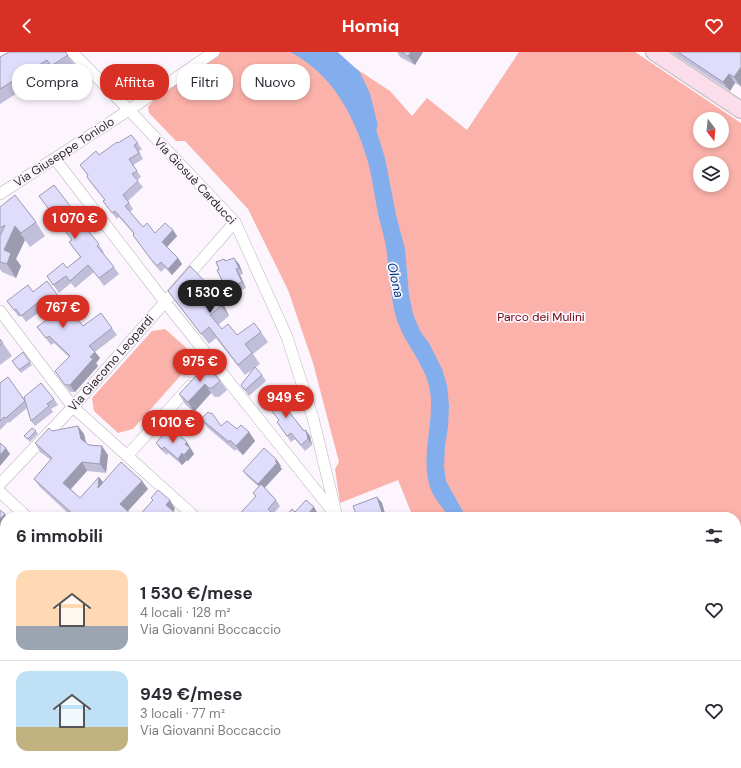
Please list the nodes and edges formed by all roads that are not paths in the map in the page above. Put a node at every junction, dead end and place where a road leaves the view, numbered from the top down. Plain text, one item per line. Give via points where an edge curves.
1 (72, 52) edge
2 (214, 52) edge
3 (654, 52) edge
4 (129, 110) junction
5 (741, 110) edge
6 (55, 158) junction
7 (0, 194) edge
8 (235, 222) junction
9 (165, 302) junction
10 (0, 311) edge
11 (196, 379) edge
12 (73, 407) junction
13 (127, 456) junction
14 (0, 484) edge
15 (0, 492) edge
16 (22, 512) edge
17 (189, 512) edge
18 (332, 512) edge
19 (335, 512) edge

1 - 4 street, Via Giosuè Carducci
2 - 4 street, Via Giuseppe Toniolo
3 - 5 street
4 - 6 street, Via Giuseppe Toniolo
4 - 8 street, Via Giosuè Carducci
6 - 7 street, Via Giuseppe Toniolo
6 - 9 street
8 - 9 street, Via Giacomo Leopardi
8 - 19 street, Via Giosuè Carducci via 287,337 313,418
9 - 12 street, Via Giacomo Leopardi
9 - 18 street via 210,364
10 - 12 street
11 - 13 street
12 - 13 street
12 - 14 street, Via Giacomo Leopardi
13 - 17 street
15 - 16 street

